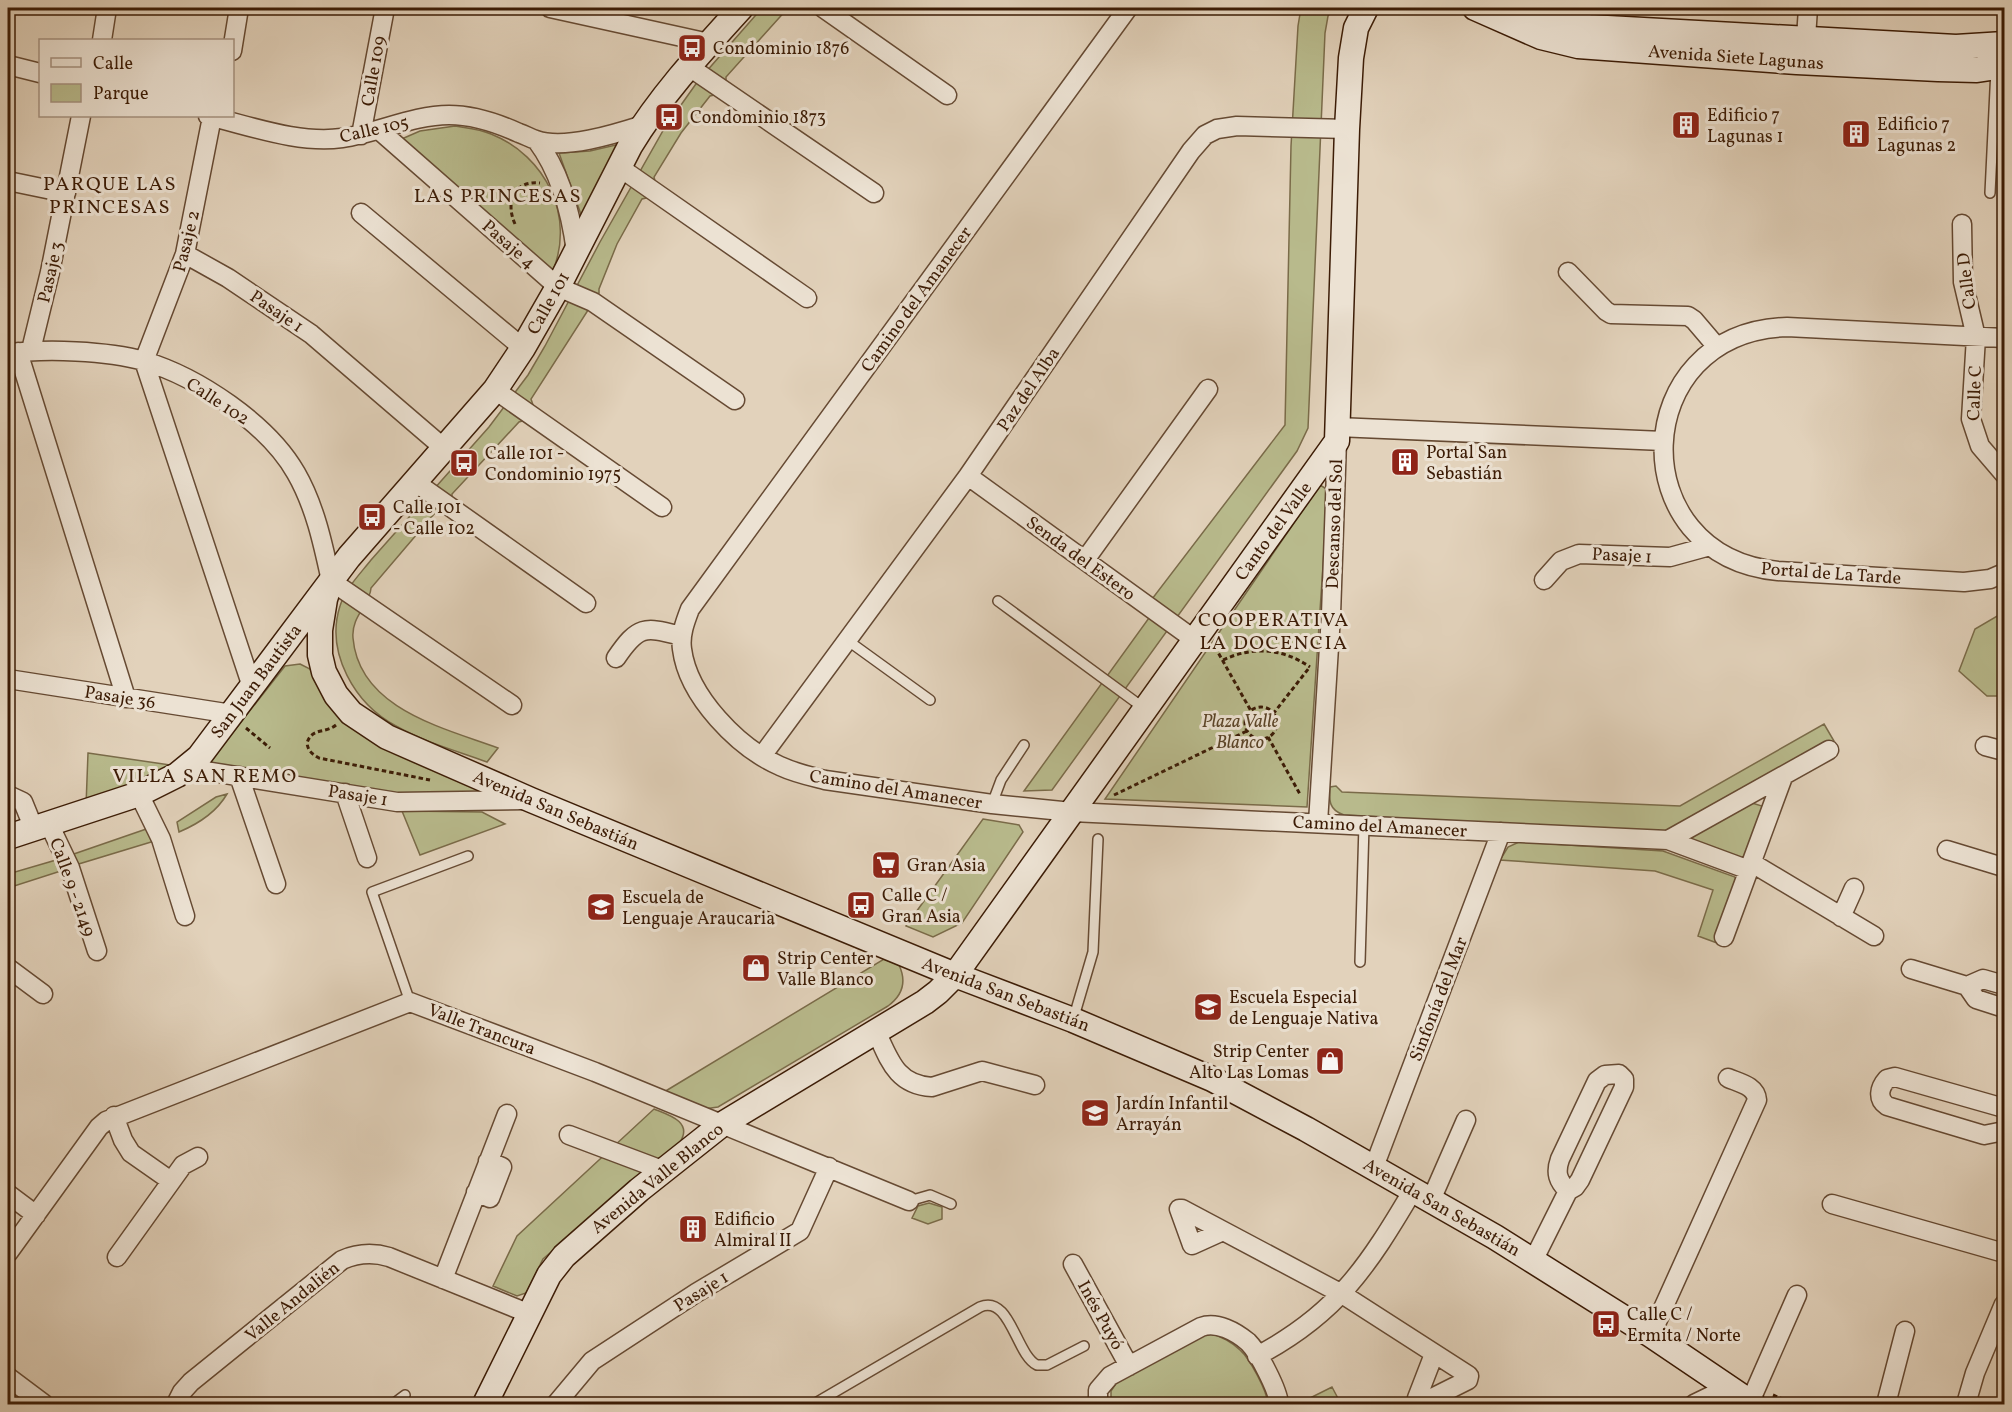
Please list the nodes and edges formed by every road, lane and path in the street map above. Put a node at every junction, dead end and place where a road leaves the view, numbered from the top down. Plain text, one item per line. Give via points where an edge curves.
1 (107, 8) edge
2 (239, 8) edge
3 (385, 8) edge
4 (550, 8) edge
5 (741, 8) edge
6 (824, 8) edge
7 (1128, 8) edge
8 (1366, 8) edge
9 (1475, 8) edge
10 (1520, 8) edge
11 (1808, 8) edge
12 (1806, 38) junction
13 (102, 39) edge
14 (234, 39) edge
15 (709, 43) junction
16 (2004, 44) edge
17 (1938, 57) junction
18 (1797, 62) junction
19 (8, 65) edge
20 (688, 66) junction
21 (2000, 67) edge
22 (39, 73) edge
23 (947, 96) dead end
24 (81, 117) edge
25 (217, 117) edge
26 (643, 125) junction
27 (1347, 129) junction
28 (370, 132) junction
29 (537, 141) junction
30 (619, 167) junction
31 (8, 181) edge
32 (543, 183) dead end
33 (66, 193) junction
34 (874, 193) dead end
35 (1989, 193) dead end
36 (361, 213) dead end
37 (1962, 224) dead end
38 (518, 230) dead end
39 (576, 252) junction
40 (185, 254) junction
41 (1568, 272) dead end
42 (558, 287) junction
43 (807, 298) dead end
44 (1976, 337) junction
45 (2004, 338) edge
46 (1717, 347) junction
47 (523, 348) junction
48 (19, 352) edge
49 (144, 361) junction
50 (1208, 389) dead end
51 (495, 390) junction
52 (735, 400) dead end
53 (1337, 434) junction
54 (1663, 441) junction
55 (445, 449) junction
56 (2004, 474) edge
57 (968, 476) junction
58 (415, 482) junction
59 (662, 507) dead end
60 (1710, 546) junction
61 (1084, 561) junction
62 (2004, 573) edge
63 (1544, 580) dead end
64 (331, 582) junction
65 (998, 601) dead end
66 (586, 603) dead end
67 (1199, 634) junction
68 (682, 636) junction
69 (847, 640) junction
70 (1279, 645) dead end
71 (1329, 647) junction
72 (277, 652) junction
73 (1279, 652) junction
74 (616, 658) dead end
75 (1223, 660) junction
76 (321, 664) junction
77 (1310, 667) junction
78 (8, 680) edge
79 (252, 687) junction
80 (126, 698) junction
81 (930, 700) dead end
82 (512, 705) dead end
83 (1145, 709) junction
84 (1251, 711) junction
85 (351, 713) junction
86 (1273, 714) junction
87 (236, 719) junction
88 (1247, 731) junction
89 (1268, 737) junction
90 (1024, 745) dead end
91 (1985, 746) dead end
92 (270, 748) dead end
93 (1829, 750) dead end
94 (2004, 751) edge
95 (762, 756) junction
96 (187, 768) junction
97 (239, 776) junction
98 (1783, 777) junction
99 (439, 782) dead end
100 (345, 793) junction
101 (139, 794) junction
102 (8, 795) edge
103 (1113, 795) dead end
104 (531, 800) junction
105 (992, 804) junction
106 (1072, 812) junction
107 (1319, 816) junction
108 (1364, 825) junction
109 (42, 826) junction
110 (1501, 832) junction
111 (8, 837) edge
112 (1098, 839) dead end
113 (1668, 840) junction
114 (1947, 850) dead end
115 (468, 856) dead end
116 (367, 858) dead end
117 (1751, 867) junction
118 (2004, 868) edge
119 (276, 884) dead end
120 (1854, 888) dead end
121 (185, 916) dead end
122 (1841, 917) junction
123 (1874, 936) dead end
124 (1724, 937) dead end
125 (97, 951) dead end
126 (1360, 962) dead end
127 (8, 968) edge
128 (1911, 969) dead end
129 (955, 975) junction
130 (2004, 985) edge
131 (1967, 986) junction
132 (43, 994) dead end
133 (410, 1002) junction
134 (2004, 1008) edge
135 (1074, 1020) junction
136 (876, 1031) junction
137 (1728, 1078) dead end
138 (1035, 1085) dead end
139 (2004, 1108) edge
140 (507, 1114) dead end
141 (114, 1116) junction
142 (1466, 1120) dead end
143 (721, 1125) junction
144 (2004, 1131) edge
145 (569, 1134) dead end
146 (198, 1157) dead end
147 (829, 1167) junction
148 (1374, 1167) junction
149 (662, 1170) junction
150 (171, 1181) junction
151 (1568, 1191) junction
152 (8, 1194) edge
153 (1422, 1195) junction
154 (909, 1201) joint
155 (951, 1204) dead end
156 (1832, 1204) dead end
157 (36, 1215) junction
158 (1223, 1231) dead end
159 (8, 1253) edge
160 (2004, 1253) edge
161 (117, 1257) dead end
162 (1533, 1261) junction
163 (1073, 1264) dead end
164 (443, 1279) junction
165 (1342, 1294) junction
166 (1797, 1295) dead end
167 (2004, 1304) edge
168 (530, 1314) junction
169 (1905, 1331) dead end
170 (1651, 1335) junction
171 (1084, 1346) dead end
172 (1434, 1354) dead end
173 (1257, 1356) junction
174 (1129, 1366) junction
175 (8, 1377) edge
176 (1727, 1388) junction
177 (405, 1395) dead end
178 (1751, 1403) edge
179 (44, 1404) edge
180 (176, 1404) edge
181 (393, 1404) edge
182 (485, 1404) edge
183 (556, 1404) edge
184 (814, 1404) edge
185 (1098, 1404) edge
186 (1279, 1404) edge
187 (1694, 1404) edge
188 (1886, 1404) edge
189 (1966, 1404) edge

1 - 13 street
2 - 14 street
3 - 28 street, Calle 109
4 - 15 street
5 - 15 street, Calle 101
6 - 23 street
7 - 68 street, Camino del Amanecer via 697,597
8 - 27 street via 1353,43
9 - 18 street, Avenida Siete Lagunas via 1560,43
10 - 12 street, Avenida Siete Lagunas via 1589,27
11 - 12 street
12 - 17 street, Avenida Siete Lagunas
12 - 18 street
15 - 20 street, Calle 101
16 - 17 street, Avenida Siete Lagunas
17 - 18 street, Avenida Siete Lagunas
17 - 21 street, Avenida Siete Lagunas via 1977,70
19 - 22 street
20 - 26 street, Calle 101
20 - 34 street
21 - 35 lane
24 - 33 street, Pasaje 3
25 - 28 street, Calle 105 via 322,140
25 - 40 street, Pasaje 2
26 - 29 street, Calle 105 via 588,140
26 - 30 street, Calle 101
27 - 53 street
27 - 57 street, Paz del Alba via 1237,126 1205,135
28 - 29 street, Calle 105 via 430,116 459,115 488,121
28 - 42 street, Pasaje 4
29 - 39 street via 564,193
30 - 39 street, Calle 101
30 - 43 street
31 - 33 street
32 - 38 path via 522,186 514,195 510,203
33 - 48 street, Pasaje 3 via 50,273
36 - 47 street
37 - 44 street, Calle D via 1963,282
39 - 42 street, Calle 101
40 - 49 street, Pasaje 2
40 - 55 street, Pasaje 1 via 311,334
41 - 46 street via 1605,311 1688,316
42 - 47 street, Calle 101
42 - 52 street, Pasaje 4 via 594,302
44 - 45 street, Portal de La Tarde
44 - 46 street, Portal de La Tarde via 1772,328 1744,334
44 - 56 street, Calle C via 1972,429 1980,446
46 - 54 street, Portal de La Tarde via 1696,365 1680,387 1668,414
47 - 51 street, Calle 101
48 - 49 street, Calle 102
48 - 80 street
49 - 64 street, Calle 102 via 218,398 265,434 285,457 313,511
49 - 79 street
50 - 61 street
51 - 55 street, Calle 101
51 - 59 street
53 - 54 street
53 - 67 street, Canto del Valle
53 - 71 street, Descanso del Sol
54 - 60 street, Portal de La Tarde via 1665,473 1675,503 1684,519
55 - 58 street, Calle 101
57 - 61 street, Senda del Estero
57 - 69 street, Paz del Alba
58 - 64 street, Calle 101 via 369,532
58 - 66 street
60 - 62 street, Portal de La Tarde via 1742,564 1778,571 1964,582
60 - 63 street, Pasaje 1 via 1670,557 1579,554 1560,561
61 - 67 street, Senda del Estero
64 - 72 street, San Juan Bautista
64 - 76 street, Avenida San Sebastián via 321,614
64 - 82 street
65 - 83 lane
67 - 75 path
67 - 83 street, Canto del Valle
68 - 74 street via 643,630 630,639
68 - 95 street, Camino del Amanecer via 686,664 702,697 724,725
69 - 81 lane
69 - 95 street, Paz del Alba
70 - 73 path
71 - 77 path
71 - 107 street, Descanso del Sol
72 - 76 street via 301,655
72 - 79 street, San Juan Bautista
73 - 75 path via 1254,650
73 - 77 path
75 - 84 path
76 - 85 street, Avenida San Sebastián via 336,695
77 - 86 path
78 - 80 street, Pasaje 36
79 - 87 street, San Juan Bautista
80 - 87 street, Pasaje 36
83 - 106 street, Canto del Valle
84 - 86 path via 1262,708
84 - 88 path via 1245,720
85 - 99 path via 331,729 314,732 307,740 309,750 319,758
85 - 104 street, Avenida San Sebastián via 387,737
86 - 89 path via 1276,727
87 - 92 path
87 - 96 street, San Juan Bautista
88 - 89 path via 1256,738
88 - 103 path
89 - 107 path via 1308,809
90 - 105 lane via 1001,780
91 - 94 street
93 - 98 street
95 - 105 street, Camino del Amanecer via 800,774 825,780
96 - 97 street, Pasaje 1
96 - 101 street, San Juan Bautista
97 - 100 street, Pasaje 1
97 - 119 street
98 - 113 street
98 - 117 street
100 - 104 street, Pasaje 1 via 396,801
100 - 116 street
101 - 109 street, San Juan Bautista
101 - 121 street via 161,839
102 - 109 street, Calle 9 - 2149 via 23,802
104 - 129 street, Avenida San Sebastián
105 - 106 street, Camino del Amanecer
106 - 107 street, Camino del Amanecer
106 - 129 street, Canto del Valle
107 - 108 street, Camino del Amanecer
108 - 110 street, Camino del Amanecer
108 - 126 lane
109 - 111 street, San Juan Bautista
109 - 125 street, Calle 9 - 2149 via 70,868
110 - 113 street, Camino del Amanecer
110 - 148 street, Sinfonía del Mar
112 - 135 lane via 1093,952
113 - 117 street, Camino del Amanecer
114 - 118 street
115 - 133 lane via 372,892
117 - 122 street, Camino del Amanecer
117 - 124 street
120 - 122 street
122 - 123 street, Camino del Amanecer
127 - 132 street
128 - 131 street
129 - 135 street, Avenida San Sebastián
129 - 136 street, Avenida Valle Blanco via 925,1002
130 - 131 street via 1983,979
131 - 134 street via 1976,999
133 - 141 street, Valle Trancura
133 - 143 street, Valle Trancura
135 - 148 street, Avenida San Sebastián via 1212,1079
136 - 138 street via 894,1070 923,1087 982,1071
136 - 143 street, Avenida Valle Blanco
137 - 170 street via 1751,1088 1757,1100
139 - 144 street via 1895,1077 1887,1079 1880,1091 1887,1106 1984,1135
140 - 164 street via 488,1161 502,1167 490,1198 476,1192
141 - 150 street via 131,1153
141 - 157 street, Valle Trancura via 99,1127
142 - 153 street
143 - 147 street, Valle Trancura
143 - 149 street, Avenida Valle Blanco
145 - 149 street
146 - 150 street via 186,1162
147 - 154 street, Valle Trancura
147 - 183 street, Pasaje 1 via 800,1231 592,1361
148 - 153 street, Avenida San Sebastián
149 - 168 street, Avenida Valle Blanco via 564,1256 549,1275
150 - 161 street
151 - 151 street via 1580,1180 1624,1087 1619,1074 1605,1075 1597,1081 1560,1159 1558,1179
151 - 162 street
152 - 157 street
153 - 162 street, Avenida San Sebastián
153 - 165 street
154 - 155 lane via 930,1195
156 - 160 street
157 - 159 street, Valle Trancura
158 - 165 street
162 - 170 street, Avenida San Sebastián
163 - 174 street, Inés Puyó
164 - 168 street, Valle Andalién
164 - 180 street, Valle Andalién via 380,1254 350,1256 191,1382
165 - 172 street
165 - 173 street via 1301,1330
166 - 178 street
167 - 189 street
168 - 182 street, Avenida Valle Blanco
169 - 188 street
170 - 176 street, Avenida San Sebastián
171 - 184 lane via 1047,1365 1037,1365 1030,1360 1004,1313 988,1305
173 - 174 street via 1243,1338 1218,1325 1209,1325
173 - 186 street
174 - 185 street via 1105,1380 1098,1390
175 - 179 street
176 - 178 street, Avenida San Sebastián
176 - 187 street
177 - 181 lane

